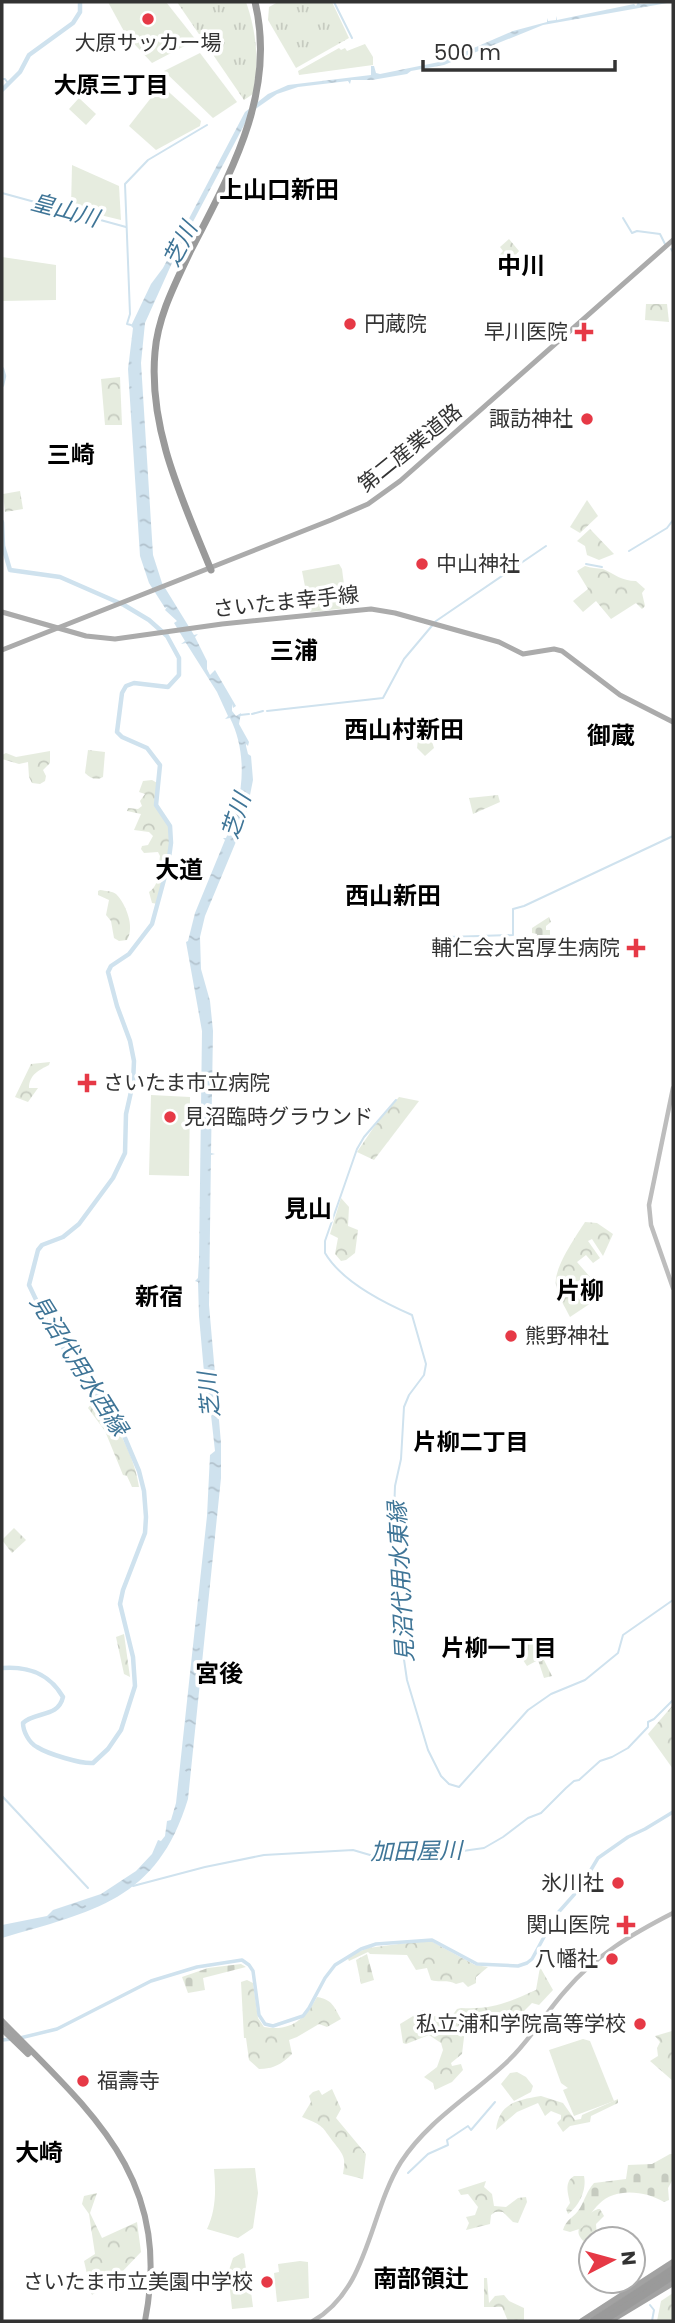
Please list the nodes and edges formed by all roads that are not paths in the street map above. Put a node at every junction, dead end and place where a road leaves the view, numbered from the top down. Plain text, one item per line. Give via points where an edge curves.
1 (258, 2) edge
2 (673, 241) edge
3 (191, 519) junction
4 (212, 568) junction
5 (2, 612) edge
6 (60, 629) junction
7 (2, 652) edge
8 (673, 722) edge
9 (673, 1088) edge
10 (673, 1288) edge
11 (673, 1913) edge
12 (2, 2021) edge
13 (2, 2029) edge
14 (27, 2051) junction
15 (673, 2262) edge
16 (673, 2269) edge
17 (673, 2276) edge
18 (673, 2283) edge
19 (143, 2321) edge
20 (313, 2321) edge
21 (582, 2321) edge
22 (593, 2321) edge
23 (603, 2321) edge
24 (610, 2321) edge

1 - 3 highway via 261,61 251,121 169,298 155,351 160,427
1 - 3 highway via 264,42 259,95 245,146 175,289 158,340 156,387 161,426
2 - 4 main road, 第二産業道路 via 401,484 357,512
3 - 4 highway
4 - 6 main road, 第二産業道路
5 - 6 main road, さいたま幸手線
6 - 7 main road, 第二産業道路
6 - 8 main road, さいたま幸手線 via 106,639 363,609 388,612 503,643 523,654 562,651 620,695
9 - 10 main road via 649,1205 651,1225
11 - 20 main road via 627,1937 589,1966 509,2060 423,2134 389,2186 348,2289
12 - 14 highway
13 - 14 highway
14 - 19 highway via 88,2115 127,2175 145,2246
15 - 21 highway
16 - 22 highway
17 - 23 highway
18 - 24 highway

